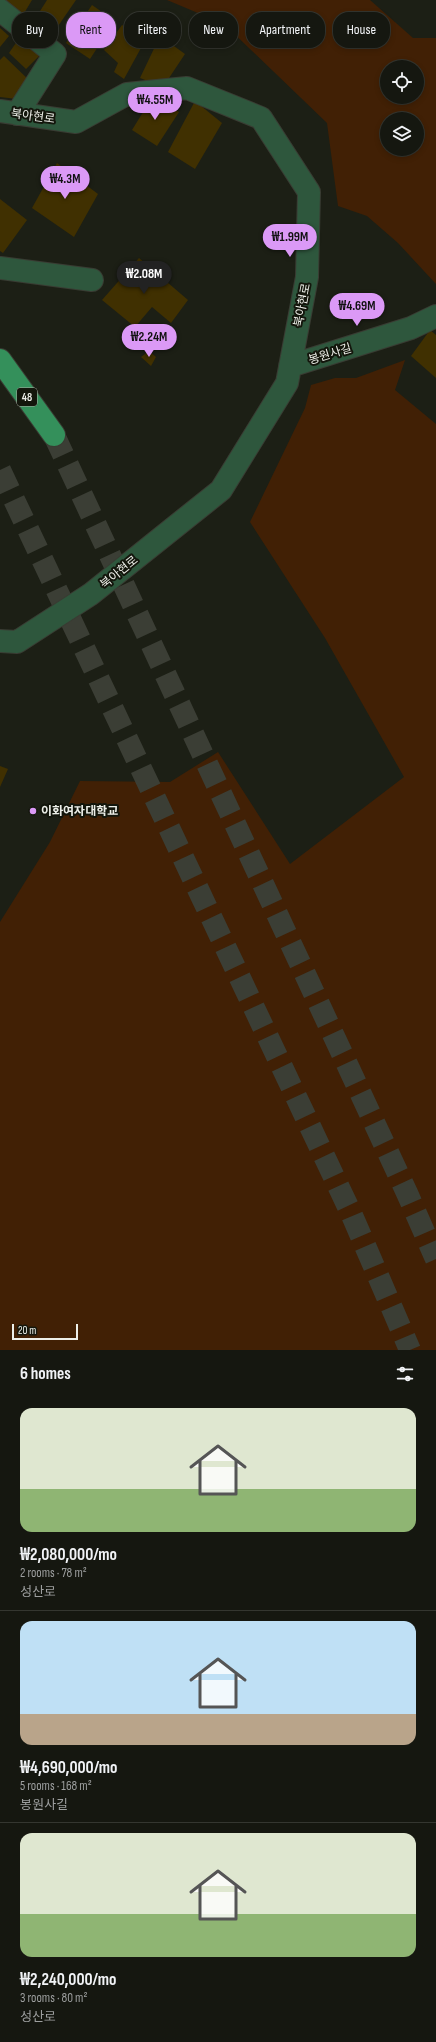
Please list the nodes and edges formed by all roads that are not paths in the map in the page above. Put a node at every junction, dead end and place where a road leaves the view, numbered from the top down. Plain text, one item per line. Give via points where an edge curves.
1 (0, 10) edge
2 (9, 113) edge
3 (0, 268) edge
4 (92, 280) dead end
5 (436, 316) edge
6 (0, 360) edge
7 (290, 366) junction
8 (54, 434) tunnel mouth
9 (0, 641) edge

1 - 2 street via 55,54
2 - 7 street, 북아현로 via 76,122 127,94 187,88 261,118 309,192 307,277
3 - 4 street
5 - 7 street, 봉원사길 via 411,328
6 - 8 main road, 48
7 - 9 street, 북아현로 via 287,383 221,490 91,594 17,642

